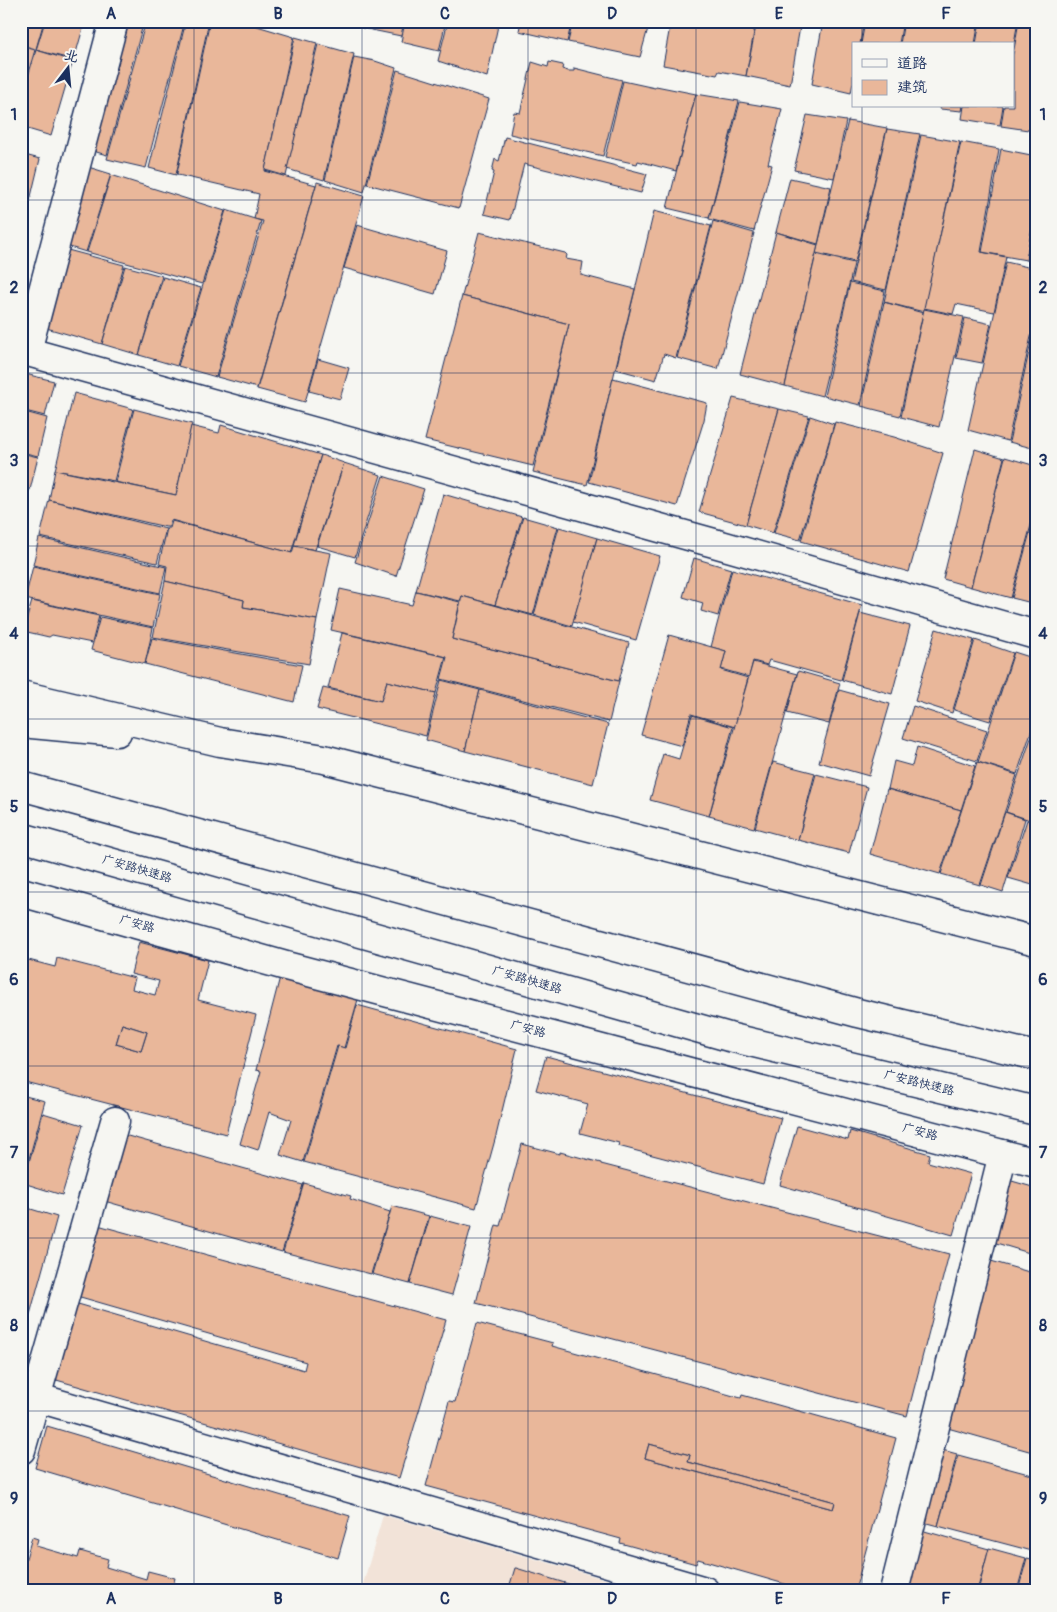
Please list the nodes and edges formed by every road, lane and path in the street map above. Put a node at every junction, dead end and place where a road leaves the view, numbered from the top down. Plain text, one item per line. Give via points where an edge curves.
1 (114, 21) edge
2 (24, 350) edge
3 (1036, 635) edge
4 (21, 695) edge
5 (21, 723) edge
6 (220, 742) junction
7 (21, 786) edge
8 (21, 837) edge
9 (21, 892) edge
10 (1036, 941) edge
11 (1036, 1056) edge
12 (1036, 1111) edge
13 (115, 1120) dead end
14 (1003, 1154) junction
15 (1036, 1163) edge
16 (29, 1395) edge
17 (21, 1450) edge
18 (705, 1591) edge
19 (894, 1591) edge

1 - 2 main road
2 - 3 main road
4 - 6 main road
5 - 6 main road
6 - 10 main road via 324,759
7 - 11 main road via 858,1013
8 - 12 main road, 广安路快速路 via 728,1037
9 - 14 main road, 广安路 via 286,966
13 - 16 main road
14 - 15 main road, 广安路
14 - 19 main road
16 - 17 main road
16 - 18 main road

